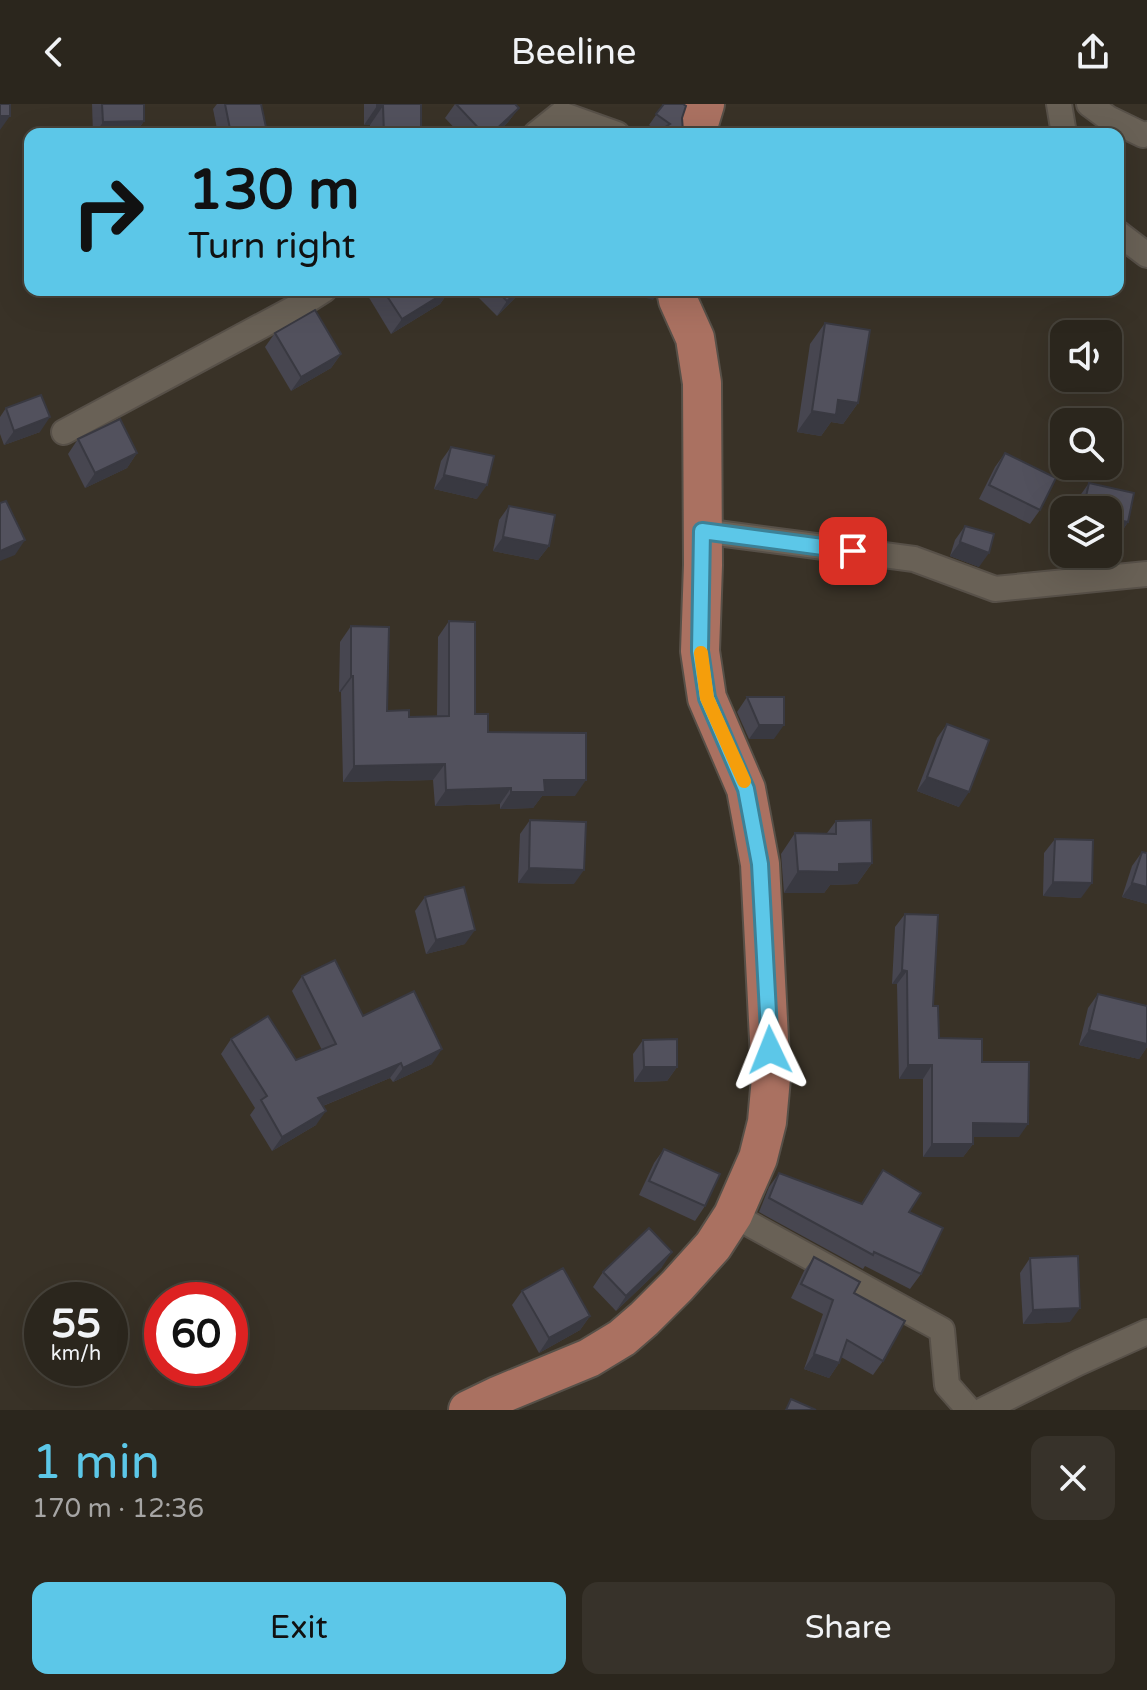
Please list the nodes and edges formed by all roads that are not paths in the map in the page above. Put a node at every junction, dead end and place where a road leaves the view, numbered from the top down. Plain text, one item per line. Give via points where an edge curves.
1 (705, 104) edge
2 (1059, 104) edge
3 (1089, 104) edge
4 (544, 128) edge
5 (600, 128) edge
6 (698, 128) edge
7 (1063, 128) edge
8 (1147, 134) edge
9 (1124, 238) edge
10 (1147, 255) edge
11 (315, 296) edge
12 (677, 296) edge
13 (64, 432) dead end
14 (702, 531) junction
15 (1147, 574) edge
16 (733, 1215) junction
17 (1147, 1332) edge
18 (468, 1410) edge
19 (969, 1410) edge
20 (983, 1410) edge

1 - 6 main road
2 - 7 street
3 - 8 street
4 - 5 street via 561,114
9 - 10 street
11 - 13 street
12 - 14 main road via 695,338 702,383
14 - 15 street via 914,559 995,589
14 - 16 main road via 700,651 707,698 746,789 760,864 771,1078 758,1158
16 - 18 main road via 677,1286 622,1338 589,1358
16 - 19 street via 942,1330 947,1385
17 - 20 street

